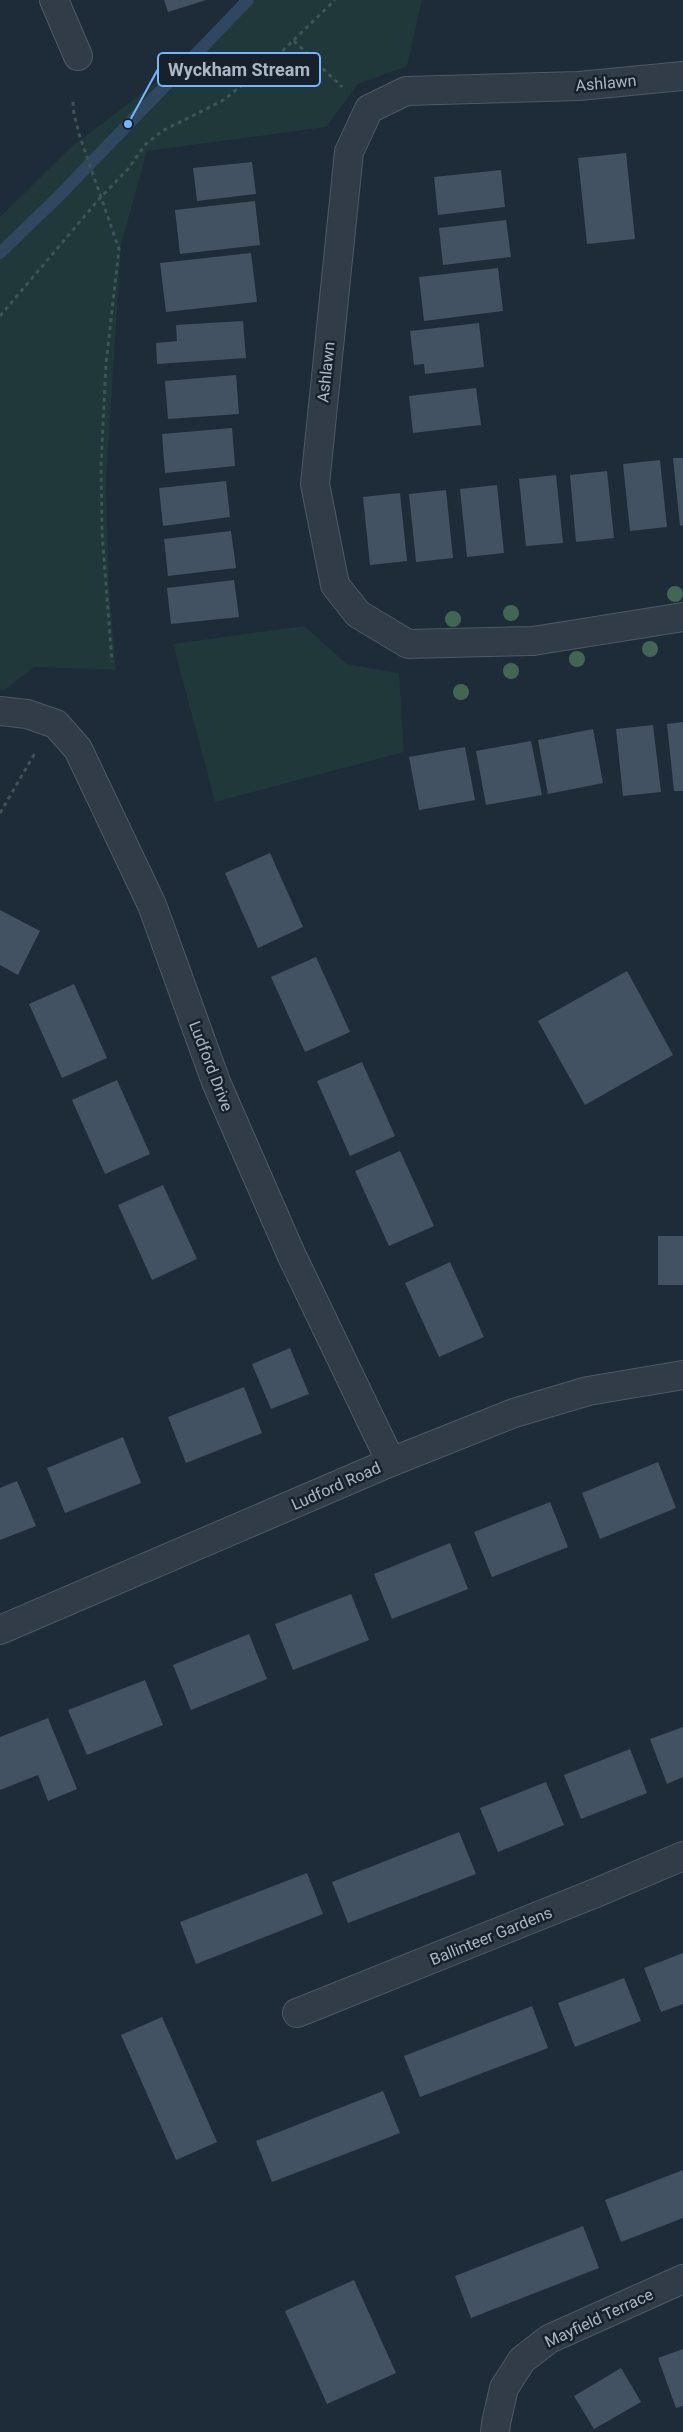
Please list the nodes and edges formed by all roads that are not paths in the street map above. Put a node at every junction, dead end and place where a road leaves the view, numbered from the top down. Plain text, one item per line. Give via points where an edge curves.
1 (54, 0) edge
2 (78, 56) dead end
3 (683, 76) edge
4 (683, 617) edge
5 (0, 711) edge
6 (683, 1375) edge
7 (391, 1462) junction
8 (0, 1630) edge
9 (683, 1856) edge
10 (297, 2013) dead end
11 (683, 2279) edge
12 (495, 2432) edge

1 - 2 street
3 - 4 street, Ashlawn via 579,86 406,91 369,109 349,152 315,484 335,585 358,614 408,644 533,640
5 - 7 street, Ludford Drive via 27,714 56,724 78,749 152,905 216,1082 291,1254
6 - 7 street, Ludford Road via 588,1391 514,1413
7 - 8 street, Ludford Road
9 - 10 street, Ballinteer Gardens
11 - 12 street, Mayfield Terrace via 549,2339 522,2360 504,2388

